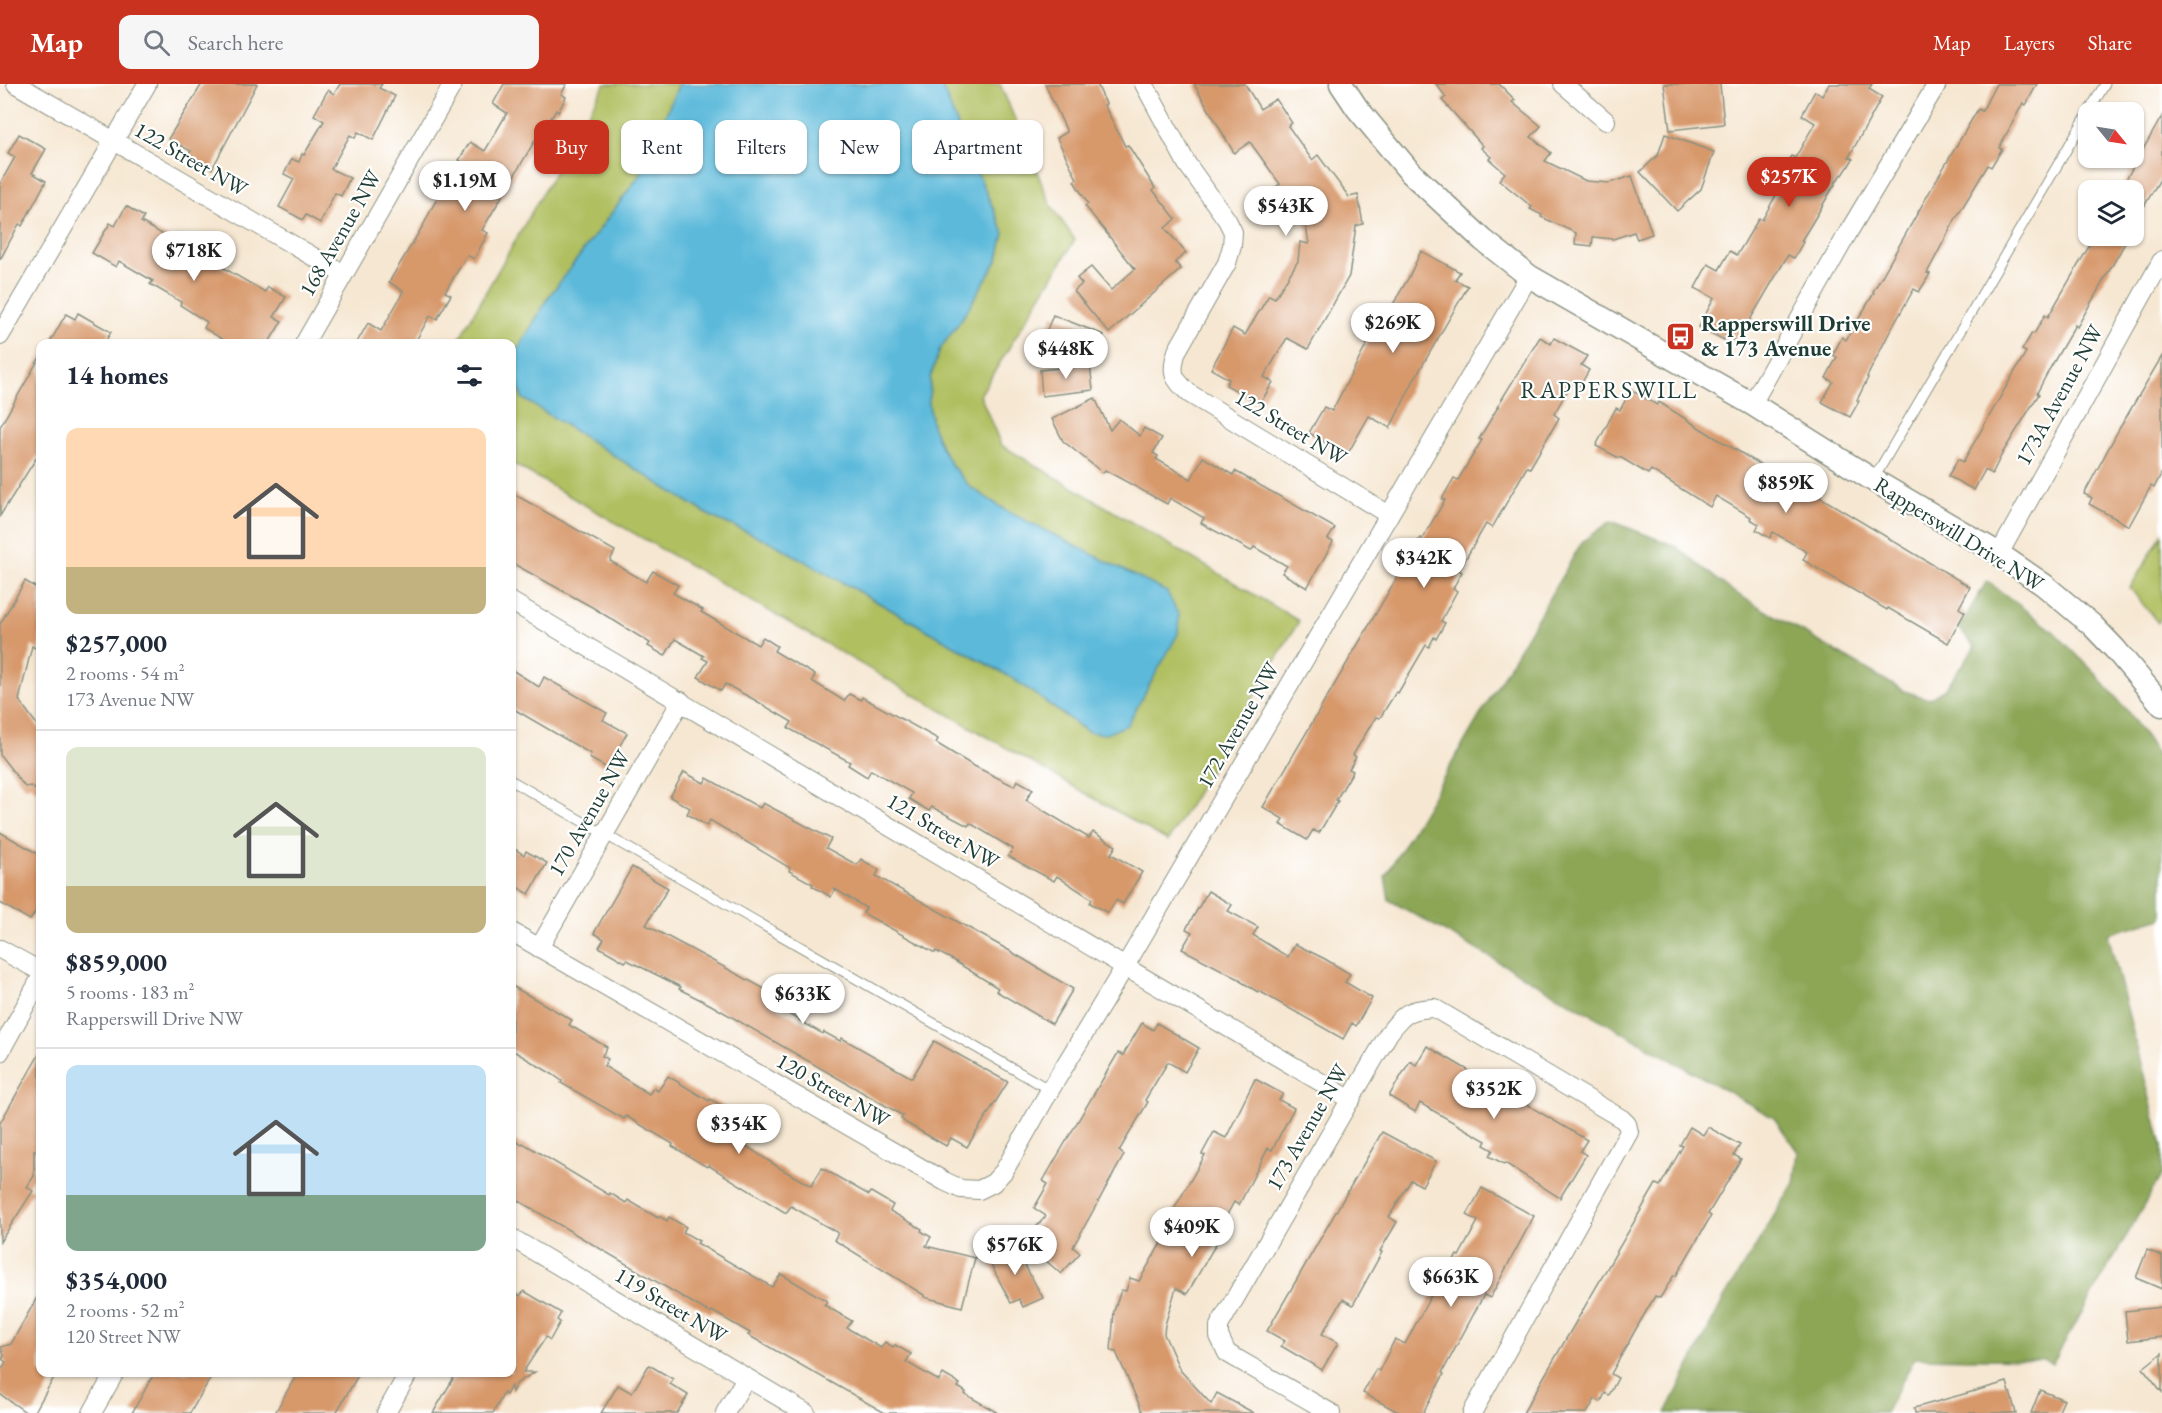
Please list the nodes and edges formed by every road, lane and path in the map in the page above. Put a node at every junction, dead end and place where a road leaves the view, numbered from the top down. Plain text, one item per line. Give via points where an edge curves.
1 (16, 84) edge
2 (147, 84) edge
3 (453, 84) edge
4 (1144, 84) edge
5 (1341, 84) edge
6 (1563, 84) edge
7 (1937, 84) edge
8 (2105, 84) edge
9 (1606, 121) dead end
10 (113, 142) junction
11 (2162, 260) edge
12 (343, 274) junction
13 (1529, 276) junction
14 (0, 336) edge
15 (307, 339) edge
16 (1752, 404) junction
17 (1873, 480) junction
18 (1389, 515) junction
19 (1999, 554) junction
20 (516, 604) edge
21 (681, 701) junction
22 (2162, 705) edge
23 (516, 783) edge
24 (604, 835) junction
25 (516, 934) edge
26 (539, 948) junction
27 (0, 950) edge
28 (1124, 968) junction
29 (36, 969) edge
30 (36, 986) edge
31 (0, 1052) edge
32 (1050, 1090) junction
33 (1351, 1100) junction
34 (979, 1190) joint
35 (516, 1240) edge
36 (112, 1377) edge
37 (406, 1377) edge
38 (746, 1378) junction
39 (92, 1413) edge
40 (386, 1413) edge
41 (725, 1413) edge
42 (806, 1413) edge
43 (1331, 1413) edge
44 (1472, 1413) edge

1 - 10 street, 122 Street NW
2 - 10 street
3 - 12 street, 168 Avenue NW
4 - 18 street, 122 Street NW via 1187,164 1233,232 1227,263 1178,351 1173,375 1190,394
5 - 13 street, Rapperswill Drive NW via 1410,172
6 - 9 street
7 - 16 street
8 - 17 lane
10 - 12 street, 122 Street NW
10 - 14 street
11 - 19 street, 173A Avenue NW
12 - 15 street, 168 Avenue NW
13 - 16 street, Rapperswill Drive NW
13 - 18 street, 172 Avenue NW
16 - 17 street, Rapperswill Drive NW
17 - 19 street, Rapperswill Drive NW
18 - 28 street, 172 Avenue NW
19 - 22 street, Rapperswill Drive NW via 2092,625
20 - 21 street, 121 Street NW
21 - 24 street, 170 Avenue NW
21 - 28 street, 121 Street NW
23 - 24 lane
24 - 26 street, 170 Avenue NW
24 - 32 lane
25 - 26 street, 120 Street NW
26 - 34 street, 120 Street NW via 944,1181 961,1189
27 - 29 street
28 - 32 street, 172 Avenue NW
28 - 33 street, 121 Street NW
30 - 31 street
32 - 34 street, 172 Avenue NW via 1004,1172
33 - 43 street, 173 Avenue NW via 1219,1326 1227,1353
33 - 44 street, 173 Avenue NW via 1398,1022 1411,1010 1434,1008 1627,1124 1629,1132
35 - 38 street, 119 Street NW
36 - 39 street
37 - 40 street
38 - 41 street
38 - 42 street, 119 Street NW

